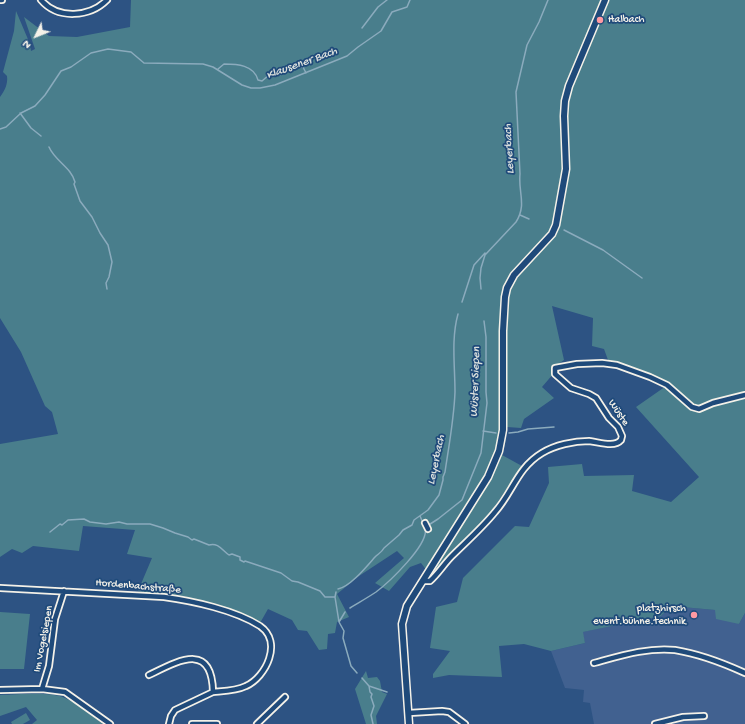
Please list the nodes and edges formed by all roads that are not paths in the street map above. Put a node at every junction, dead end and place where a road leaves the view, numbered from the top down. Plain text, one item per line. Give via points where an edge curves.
1 (41, 0) edge
2 (108, 0) edge
3 (604, 0) edge
4 (745, 395) edge
5 (425, 523) dead end
6 (428, 529) dead end
7 (423, 581) junction
8 (0, 588) edge
9 (64, 591) junction
10 (594, 663) dead end
11 (745, 673) edge
12 (149, 675) dead end
13 (42, 689) junction
14 (0, 690) edge
15 (213, 692) junction
16 (285, 697) dead end
17 (409, 713) junction
18 (704, 716) dead end
19 (110, 724) edge
20 (169, 724) edge
21 (192, 724) edge
22 (217, 724) edge
23 (257, 724) edge
24 (410, 724) edge
25 (465, 724) edge
26 (655, 724) edge

1 - 2 street via 54,9 73,14 93,10
3 - 7 main road via 565,101 566,169 556,225 552,234 514,275 507,288 503,331 503,430 499,451 488,477
4 - 7 street, Wüste via 697,409 667,384 617,365 577,364 555,368 555,374 567,386 589,394 598,401 618,427 621,440 616,443 590,441 556,446 538,456 522,470 496,512 430,581
5 - 6 street
7 - 17 main road via 405,612 402,624
8 - 9 street, Hordenbachstraße
9 - 13 street, Im Vogelsiepen via 55,619 49,666
9 - 15 street, Hordenbachstraße via 190,601 238,616 260,626 270,641 271,651 260,676 245,687
10 - 11 street via 631,654 674,650 708,658
12 - 15 street via 177,662 200,660 212,674
13 - 14 street
13 - 19 street via 65,692
15 - 20 street, Hordenbachstraße via 175,710
16 - 23 street
17 - 24 main road
17 - 25 street via 449,712
18 - 26 street via 683,717
21 - 22 street

